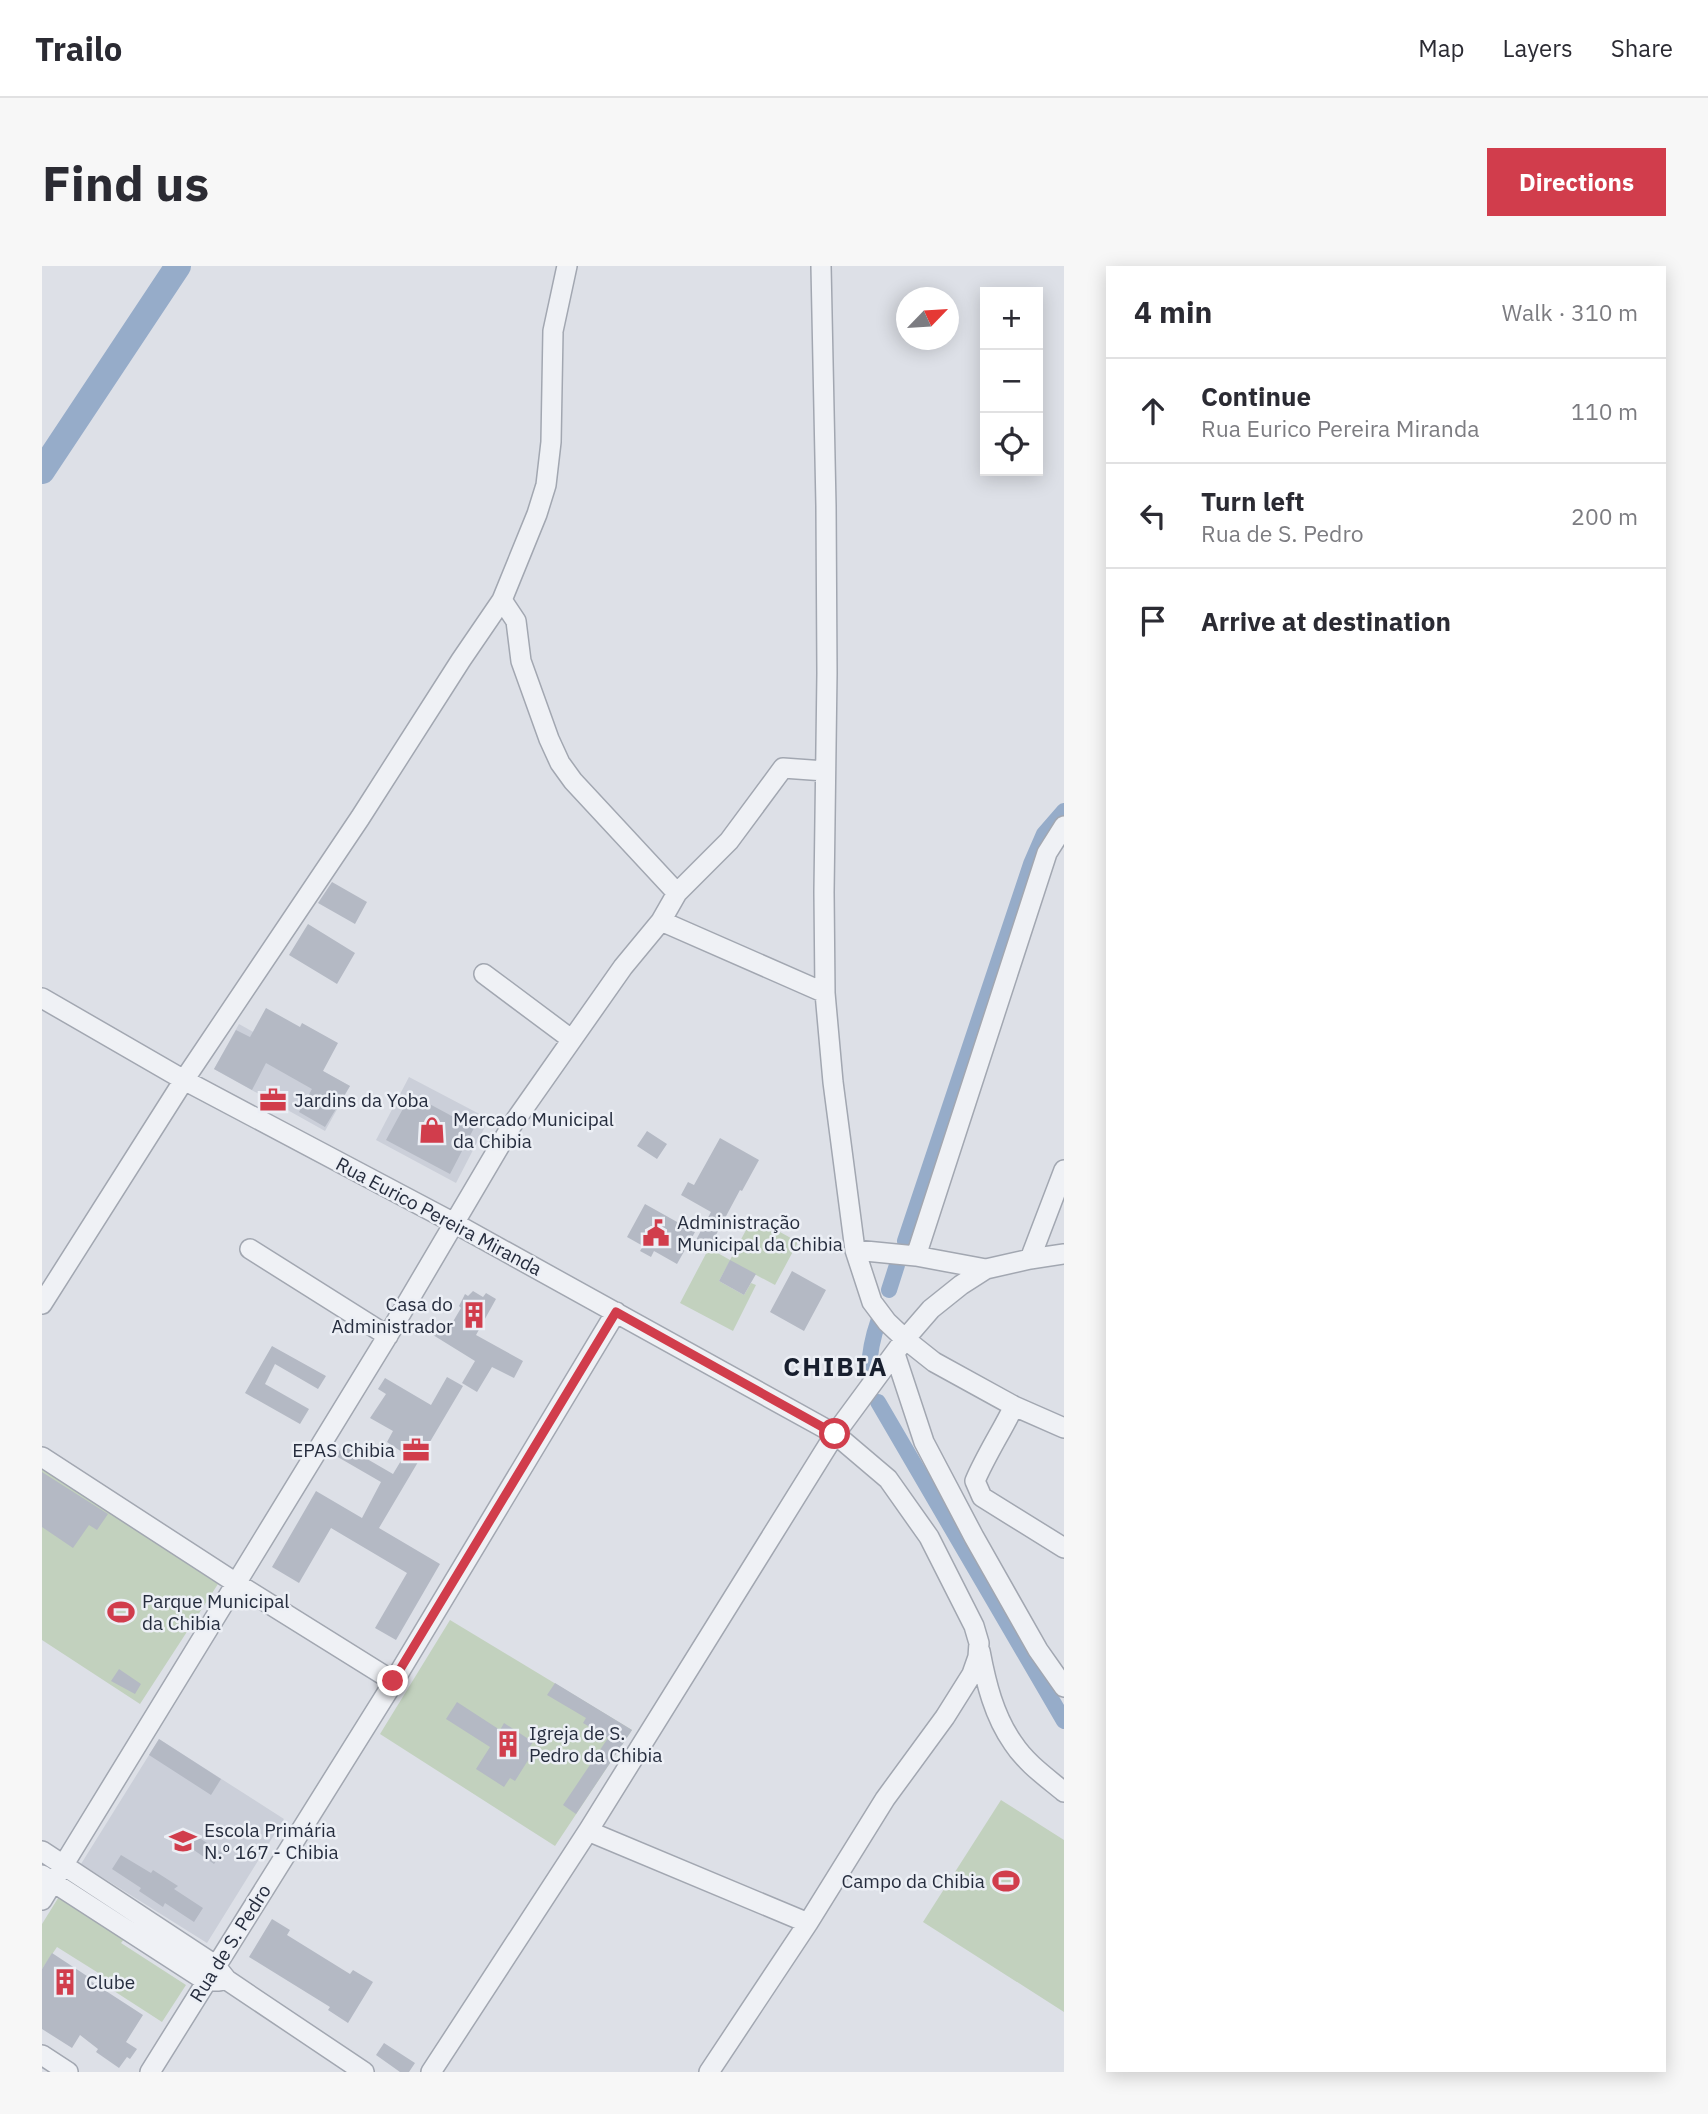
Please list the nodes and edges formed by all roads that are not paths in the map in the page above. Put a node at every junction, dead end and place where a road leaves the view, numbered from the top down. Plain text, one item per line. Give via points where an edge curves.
1 (567, 266) edge
2 (821, 266) edge
3 (502, 600) junction
4 (825, 771) junction
5 (1064, 826) edge
6 (677, 893) junction
7 (661, 921) junction
8 (484, 974) dead end
9 (825, 992) junction
10 (42, 998) edge
11 (571, 1039) junction
12 (184, 1080) junction
13 (1064, 1170) edge
14 (454, 1223) junction
15 (250, 1249) dead end
16 (855, 1250) junction
17 (1064, 1254) edge
18 (916, 1256) junction
19 (1030, 1259) junction
20 (986, 1269) junction
21 (42, 1304) edge
22 (616, 1312) junction
23 (388, 1336) junction
24 (900, 1346) junction
25 (1014, 1406) junction
26 (1064, 1428) edge
27 (835, 1434) junction
28 (42, 1457) edge
29 (1064, 1548) edge
30 (236, 1583) junction
31 (979, 1643) junction
32 (393, 1681) junction
33 (1064, 1687) edge
34 (1064, 1792) edge
35 (588, 1831) junction
36 (42, 1851) edge
37 (64, 1865) junction
38 (48, 1879) edge
39 (42, 1900) edge
40 (808, 1923) junction
41 (216, 1976) junction
42 (42, 2056) edge
43 (68, 2072) edge
44 (150, 2072) edge
45 (364, 2072) edge
46 (431, 2072) edge
47 (709, 2072) edge

1 - 3 street via 553,331 546,485
2 - 4 street via 827,506
3 - 6 street via 516,621 521,661 560,763
3 - 12 street
4 - 6 street via 783,768 729,841
4 - 9 street
5 - 18 street via 1047,853
6 - 7 street
7 - 9 street
7 - 11 street
8 - 11 street
9 - 16 street
10 - 12 street, Rua Eurico Pereira Miranda
11 - 14 street via 495,1151
12 - 14 street, Rua Eurico Pereira Miranda
12 - 21 street
13 - 19 street
14 - 22 street, Rua Eurico Pereira Miranda
14 - 23 street
15 - 23 street
16 - 18 street
16 - 24 street via 873,1302
17 - 19 street
18 - 20 street
19 - 20 street
20 - 24 street via 931,1308
22 - 27 street, Rua Eurico Pereira Miranda
22 - 32 street, Rua de S. Pedro
23 - 30 street
24 - 25 street
24 - 27 street
24 - 33 street via 924,1442 1038,1650
25 - 26 street
25 - 29 street via 975,1481 978,1490 996,1507
27 - 31 street, Rua Eurico Pereira Miranda via 888,1479 929,1536
27 - 35 street
28 - 30 street
30 - 32 street
30 - 37 street
31 - 34 street, Rua Eurico Pereira Miranda via 991,1699 1012,1742
31 - 40 street via 965,1685 885,1799
32 - 41 street, Rua de S. Pedro
35 - 40 street
35 - 46 street
36 - 37 street
37 - 38 street
37 - 41 street
38 - 39 street
38 - 41 street
40 - 47 street
41 - 44 street, Rua de S. Pedro
41 - 45 street
42 - 43 street

